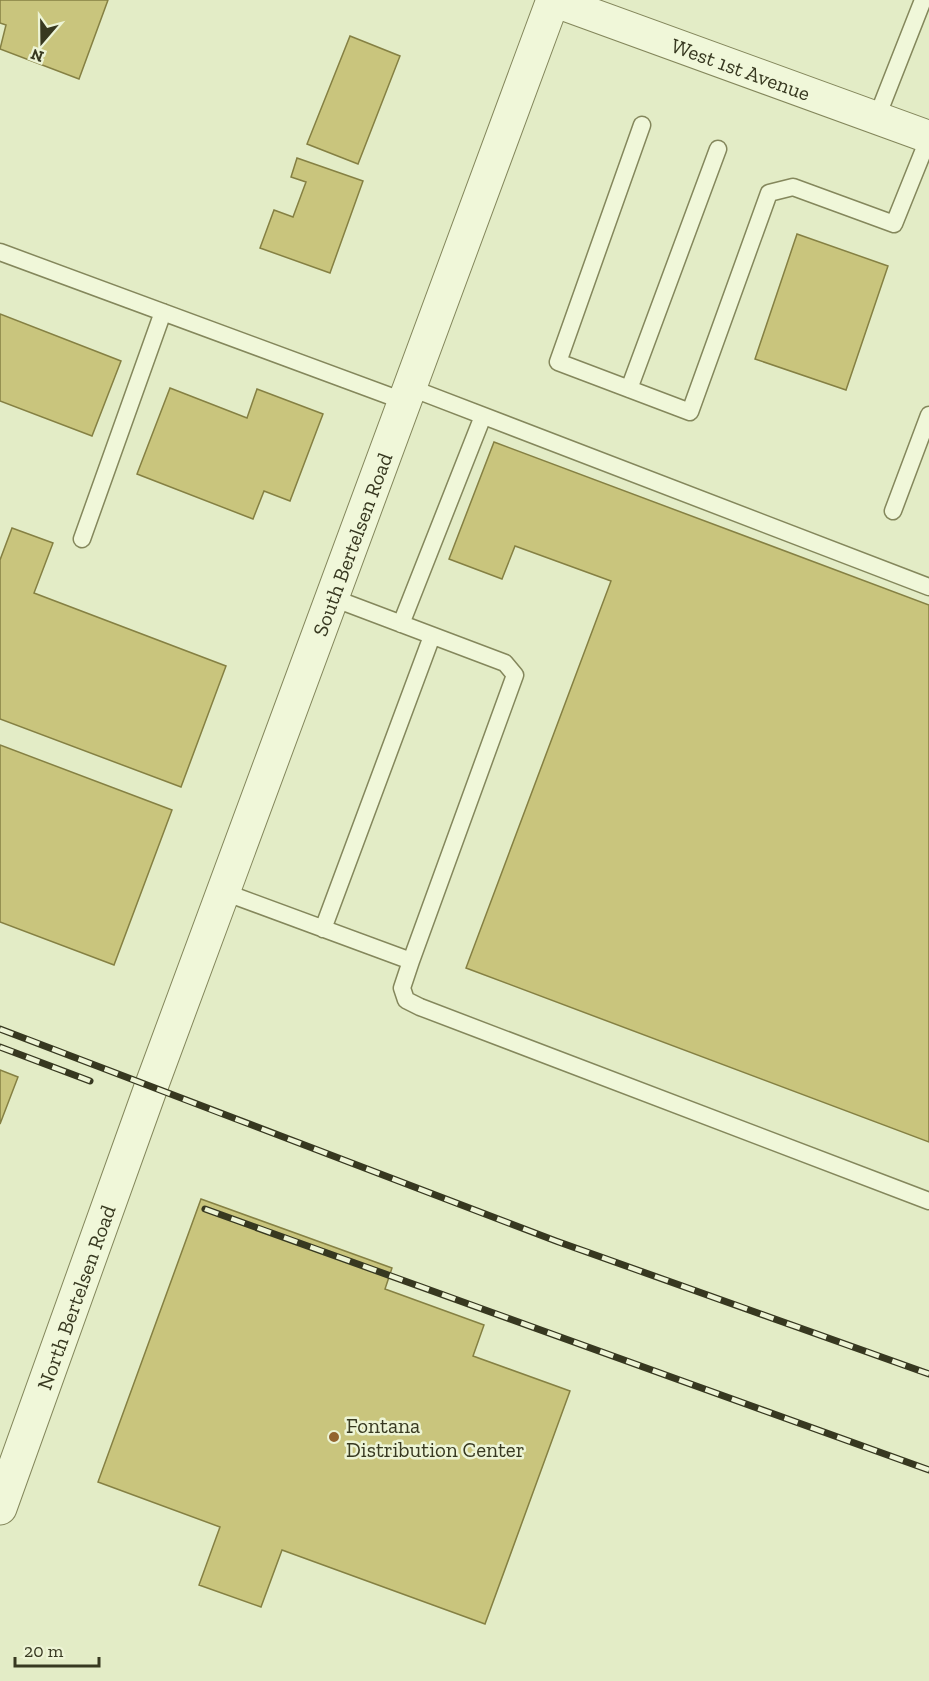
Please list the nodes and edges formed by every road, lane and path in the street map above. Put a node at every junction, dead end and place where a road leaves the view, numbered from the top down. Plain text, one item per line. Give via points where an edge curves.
1 (552, 0) edge
2 (923, 0) edge
3 (877, 117) junction
4 (642, 125) dead end
5 (929, 137) edge
6 (718, 149) dead end
7 (0, 252) edge
8 (163, 312) junction
9 (629, 389) junction
10 (408, 395) junction
11 (929, 415) edge
12 (483, 416) junction
13 (893, 511) dead end
14 (82, 539) dead end
15 (929, 587) edge
16 (333, 598) junction
17 (401, 624) junction
18 (432, 636) junction
19 (224, 892) junction
20 (323, 929) junction
21 (411, 961) junction
22 (151, 1087) joint
23 (929, 1201) edge
24 (0, 1508) edge

1 - 3 street, West 1st Avenue
1 - 10 street, South Bertelsen Road
2 - 3 lane
3 - 5 street, West 1st Avenue
4 - 9 lane via 558,362
5 - 9 lane via 894,224 793,187 769,193 690,412
6 - 9 lane
7 - 8 lane
8 - 10 lane
8 - 14 lane
10 - 12 lane
10 - 16 street, South Bertelsen Road
11 - 13 lane
12 - 15 lane
12 - 17 lane
16 - 17 lane
16 - 19 street, South Bertelsen Road
17 - 18 lane
18 - 20 lane
18 - 21 lane via 505,663 515,675
19 - 20 lane
19 - 22 street, South Bertelsen Road
20 - 21 lane
21 - 23 lane via 402,988 406,1000 420,1007
22 - 24 street, North Bertelsen Road

